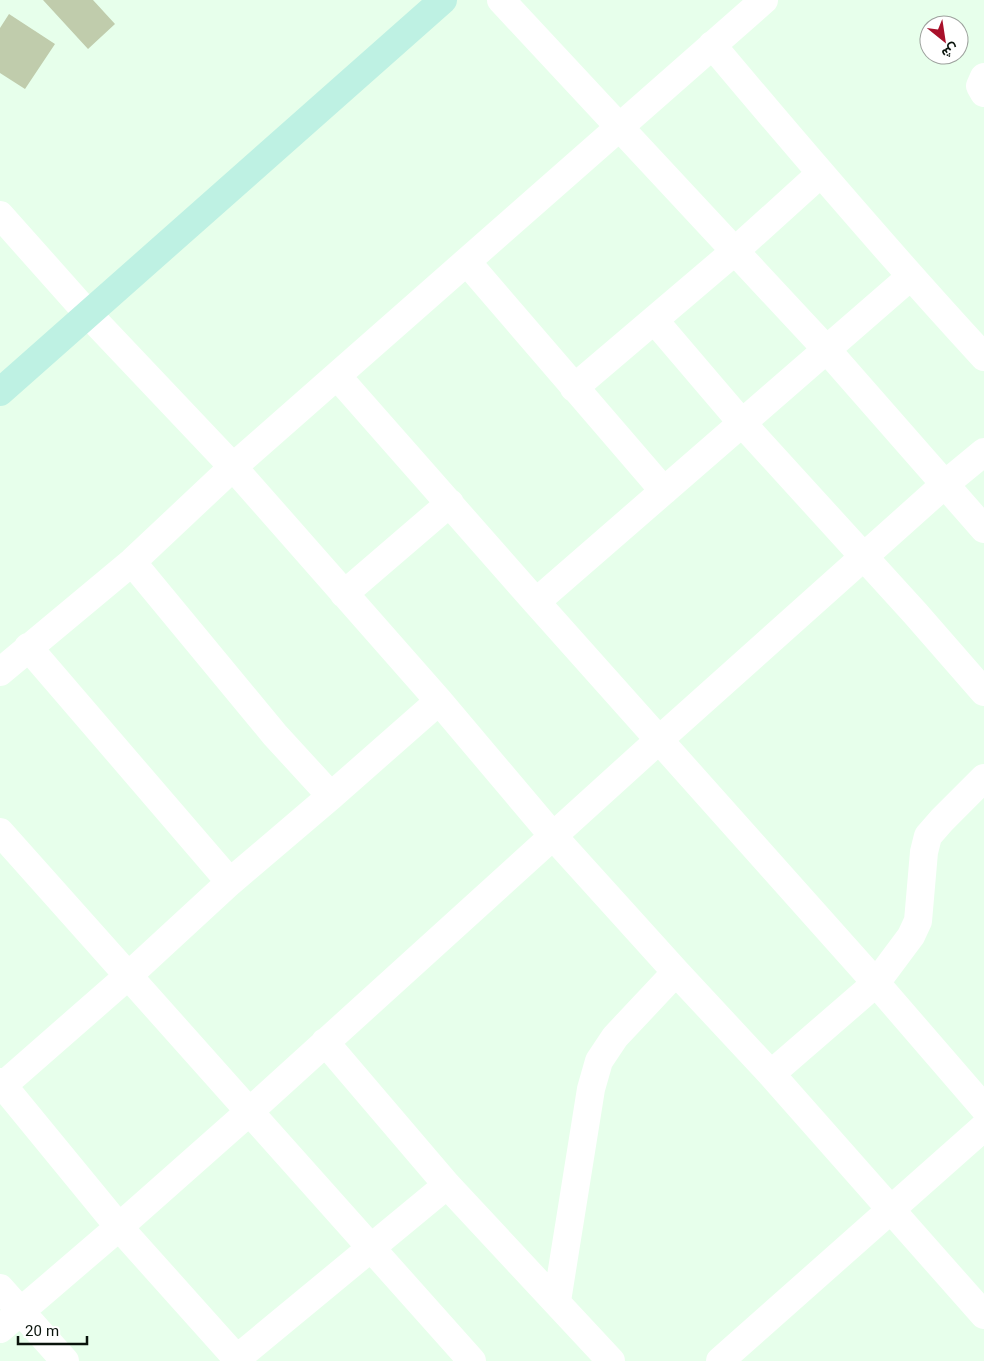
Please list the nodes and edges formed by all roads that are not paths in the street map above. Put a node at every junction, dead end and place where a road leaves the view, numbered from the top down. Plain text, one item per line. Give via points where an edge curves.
1 (443, 0) edge
2 (501, 0) edge
3 (764, 0) edge
4 (712, 45) junction
5 (984, 77) edge
6 (984, 92) edge
7 (619, 127) junction
8 (820, 174) junction
9 (0, 216) edge
10 (735, 251) junction
11 (467, 262) junction
12 (910, 277) junction
13 (89, 315) junction
14 (655, 321) junction
15 (826, 350) junction
16 (984, 357) edge
17 (337, 376) junction
18 (574, 388) junction
19 (0, 392) edge
20 (742, 423) junction
21 (984, 452) edge
22 (233, 467) junction
23 (944, 485) junction
24 (664, 491) junction
25 (450, 503) junction
26 (984, 529) edge
27 (864, 557) junction
28 (132, 562) junction
29 (344, 594) junction
30 (536, 602) junction
31 (28, 647) junction
32 (0, 672) edge
33 (984, 692) edge
34 (438, 701) junction
35 (660, 739) junction
36 (984, 778) edge
37 (331, 796) junction
38 (0, 832) edge
39 (553, 836) junction
40 (230, 882) junction
41 (676, 972) junction
42 (128, 976) junction
43 (876, 983) junction
44 (325, 1042) junction
45 (771, 1074) junction
46 (1, 1086) edge
47 (984, 1108) edge
48 (250, 1111) junction
49 (984, 1128) edge
50 (447, 1185) junction
51 (891, 1210) junction
52 (119, 1227) junction
53 (371, 1248) junction
54 (0, 1288) edge
55 (557, 1302) junction
56 (21, 1311) junction
57 (984, 1315) edge
58 (0, 1330) edge
59 (237, 1360) edge
60 (65, 1361) edge
61 (472, 1361) edge
62 (611, 1361) edge
63 (720, 1361) edge

1 - 13 main road
2 - 7 street
3 - 4 street
4 - 7 street
4 - 8 street
5 - 6 street via 980,86
7 - 10 street
7 - 11 street
8 - 10 street
8 - 12 street
9 - 13 street
10 - 14 street
10 - 15 street
11 - 17 street
11 - 18 street
12 - 15 street
12 - 16 street
13 - 19 main road
13 - 22 street
14 - 18 street
14 - 20 street
15 - 20 street
15 - 23 street
17 - 22 street
17 - 25 street
18 - 24 street
20 - 24 street
20 - 27 street
21 - 23 street
22 - 28 street
22 - 29 street
23 - 26 street
23 - 27 street
24 - 30 street
25 - 29 street
25 - 30 street
27 - 33 street
27 - 35 street
28 - 31 street
28 - 37 street via 275,735
29 - 34 street
30 - 35 street
31 - 32 street
31 - 40 street
34 - 37 street
34 - 39 street
35 - 39 street
35 - 43 street
36 - 43 street via 928,836 918,921 911,936
37 - 40 street
38 - 42 street
39 - 41 street
39 - 44 street
40 - 42 street
41 - 45 street
41 - 55 street via 615,1037 599,1061 591,1089
42 - 46 street
42 - 48 street
43 - 45 street
43 - 47 street
44 - 48 street
44 - 50 street
45 - 51 street
46 - 52 street
48 - 52 street
48 - 53 street
49 - 51 street
50 - 53 street
50 - 55 street
51 - 57 street
51 - 63 street
52 - 56 street
52 - 59 street
53 - 59 street
53 - 61 street
54 - 56 street
55 - 62 street
56 - 58 street
56 - 60 street

